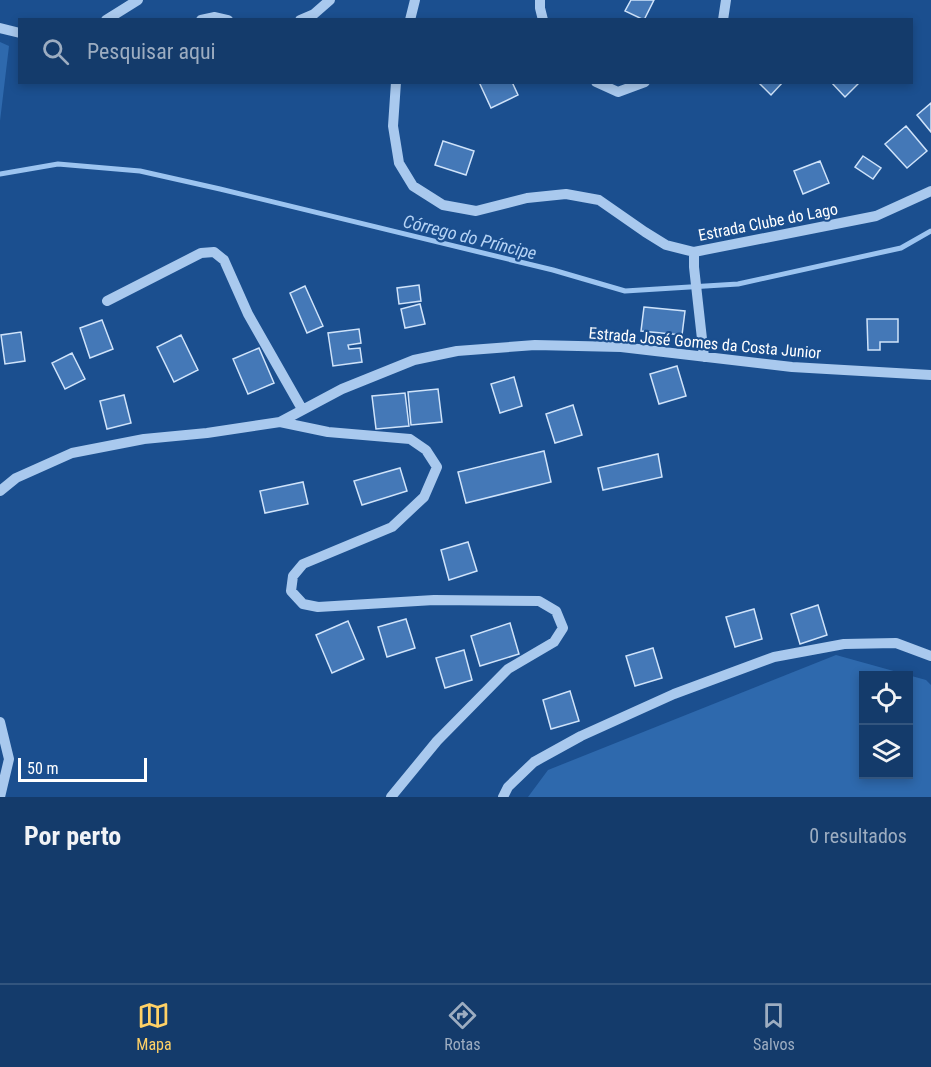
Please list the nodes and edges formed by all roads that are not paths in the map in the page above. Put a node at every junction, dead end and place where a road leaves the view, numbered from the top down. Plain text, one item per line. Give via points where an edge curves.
1 (138, 0) edge
2 (330, 0) edge
3 (415, 0) edge
4 (540, 0) edge
5 (726, 0) edge
6 (109, 18) edge
7 (305, 18) edge
8 (411, 18) edge
9 (542, 18) edge
10 (723, 18) edge
11 (0, 28) edge
12 (18, 32) edge
13 (396, 84) edge
14 (600, 84) edge
15 (640, 84) edge
16 (931, 191) edge
17 (694, 252) junction
18 (107, 301) dead end
19 (704, 357) junction
20 (931, 375) edge
21 (302, 409) junction
22 (280, 422) junction
23 (0, 491) edge
24 (931, 656) edge
25 (0, 722) edge
26 (0, 797) edge
27 (391, 797) edge
28 (502, 797) edge

1 - 6 street
2 - 7 street
3 - 8 street
4 - 9 street
5 - 10 street
11 - 12 street
13 - 17 street, Estrada Clube do Lago via 393,126 399,163 413,186 443,204 476,212 527,198 566,194 599,200 666,245
14 - 15 street via 618,92
16 - 17 street, Estrada Clube do Lago via 876,216
17 - 19 street
18 - 21 street via 201,253 214,252 224,260 248,314
19 - 20 street, Estrada José Gomes da Costa Junior via 792,367
19 - 21 street, Estrada José Gomes da Costa Junior via 610,347 535,345 457,351 414,360
21 - 22 street, Estrada José Gomes da Costa Junior
22 - 23 street, Estrada José Gomes da Costa Junior via 144,439 72,453 16,478
22 - 27 street via 328,432 410,440 426,450 437,467 424,497 392,527 303,564 293,576 291,591 303,604 318,607 434,600 539,602 556,611 563,628 554,642 508,669 437,741
24 - 28 street via 896,643 844,644 774,657 674,694 581,736 534,762
25 - 26 street via 9,759

